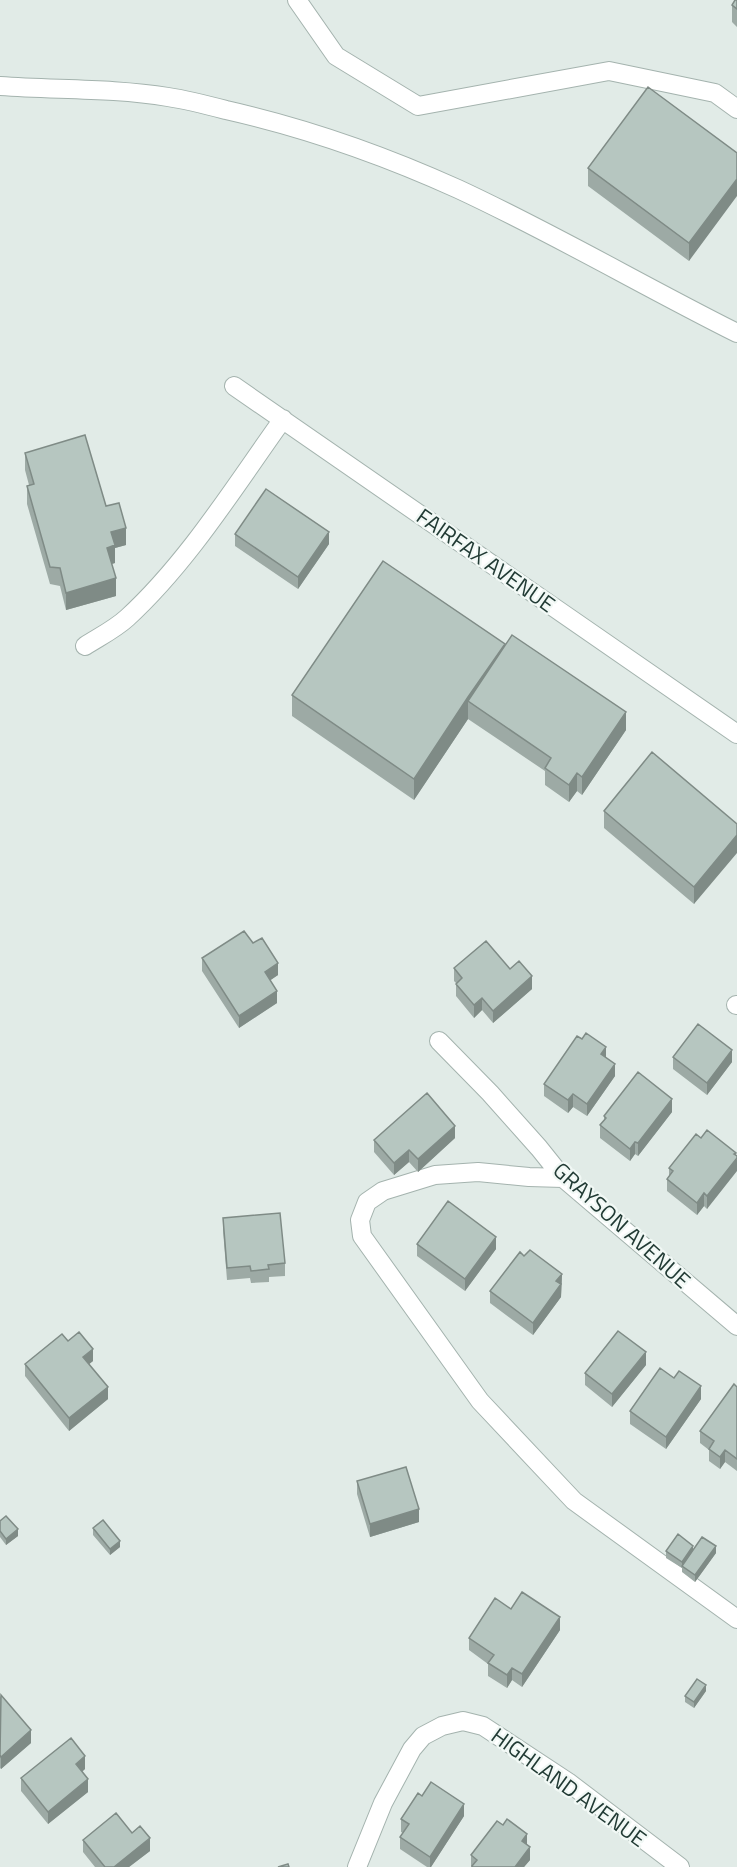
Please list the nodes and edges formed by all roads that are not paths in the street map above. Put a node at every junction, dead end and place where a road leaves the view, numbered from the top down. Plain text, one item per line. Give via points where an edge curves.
1 (297, 0) edge
2 (0, 86) edge
3 (737, 109) edge
4 (737, 333) edge
5 (234, 386) dead end
6 (283, 419) junction
7 (85, 646) dead end
8 (737, 734) edge
9 (439, 1041) dead end
10 (563, 1178) junction
11 (737, 1326) edge
12 (737, 1619) edge
13 (357, 1867) edge
14 (680, 1867) edge

1 - 3 street via 336,56 418,106 609,71 715,93
2 - 4 street via 169,97 321,135 467,193
5 - 6 street, FAIRFAX AVENUE
6 - 7 street via 164,581 125,620
6 - 8 street, FAIRFAX AVENUE
9 - 10 street, GRAYSON AVENUE
10 - 11 street, GRAYSON AVENUE
10 - 12 street via 478,1172 435,1175 382,1191 367,1202 360,1220 362,1236 480,1401 574,1501
13 - 14 street, HIGHLAND AVENUE via 383,1803 412,1749 423,1736 442,1725 463,1721 483,1725 568,1782

